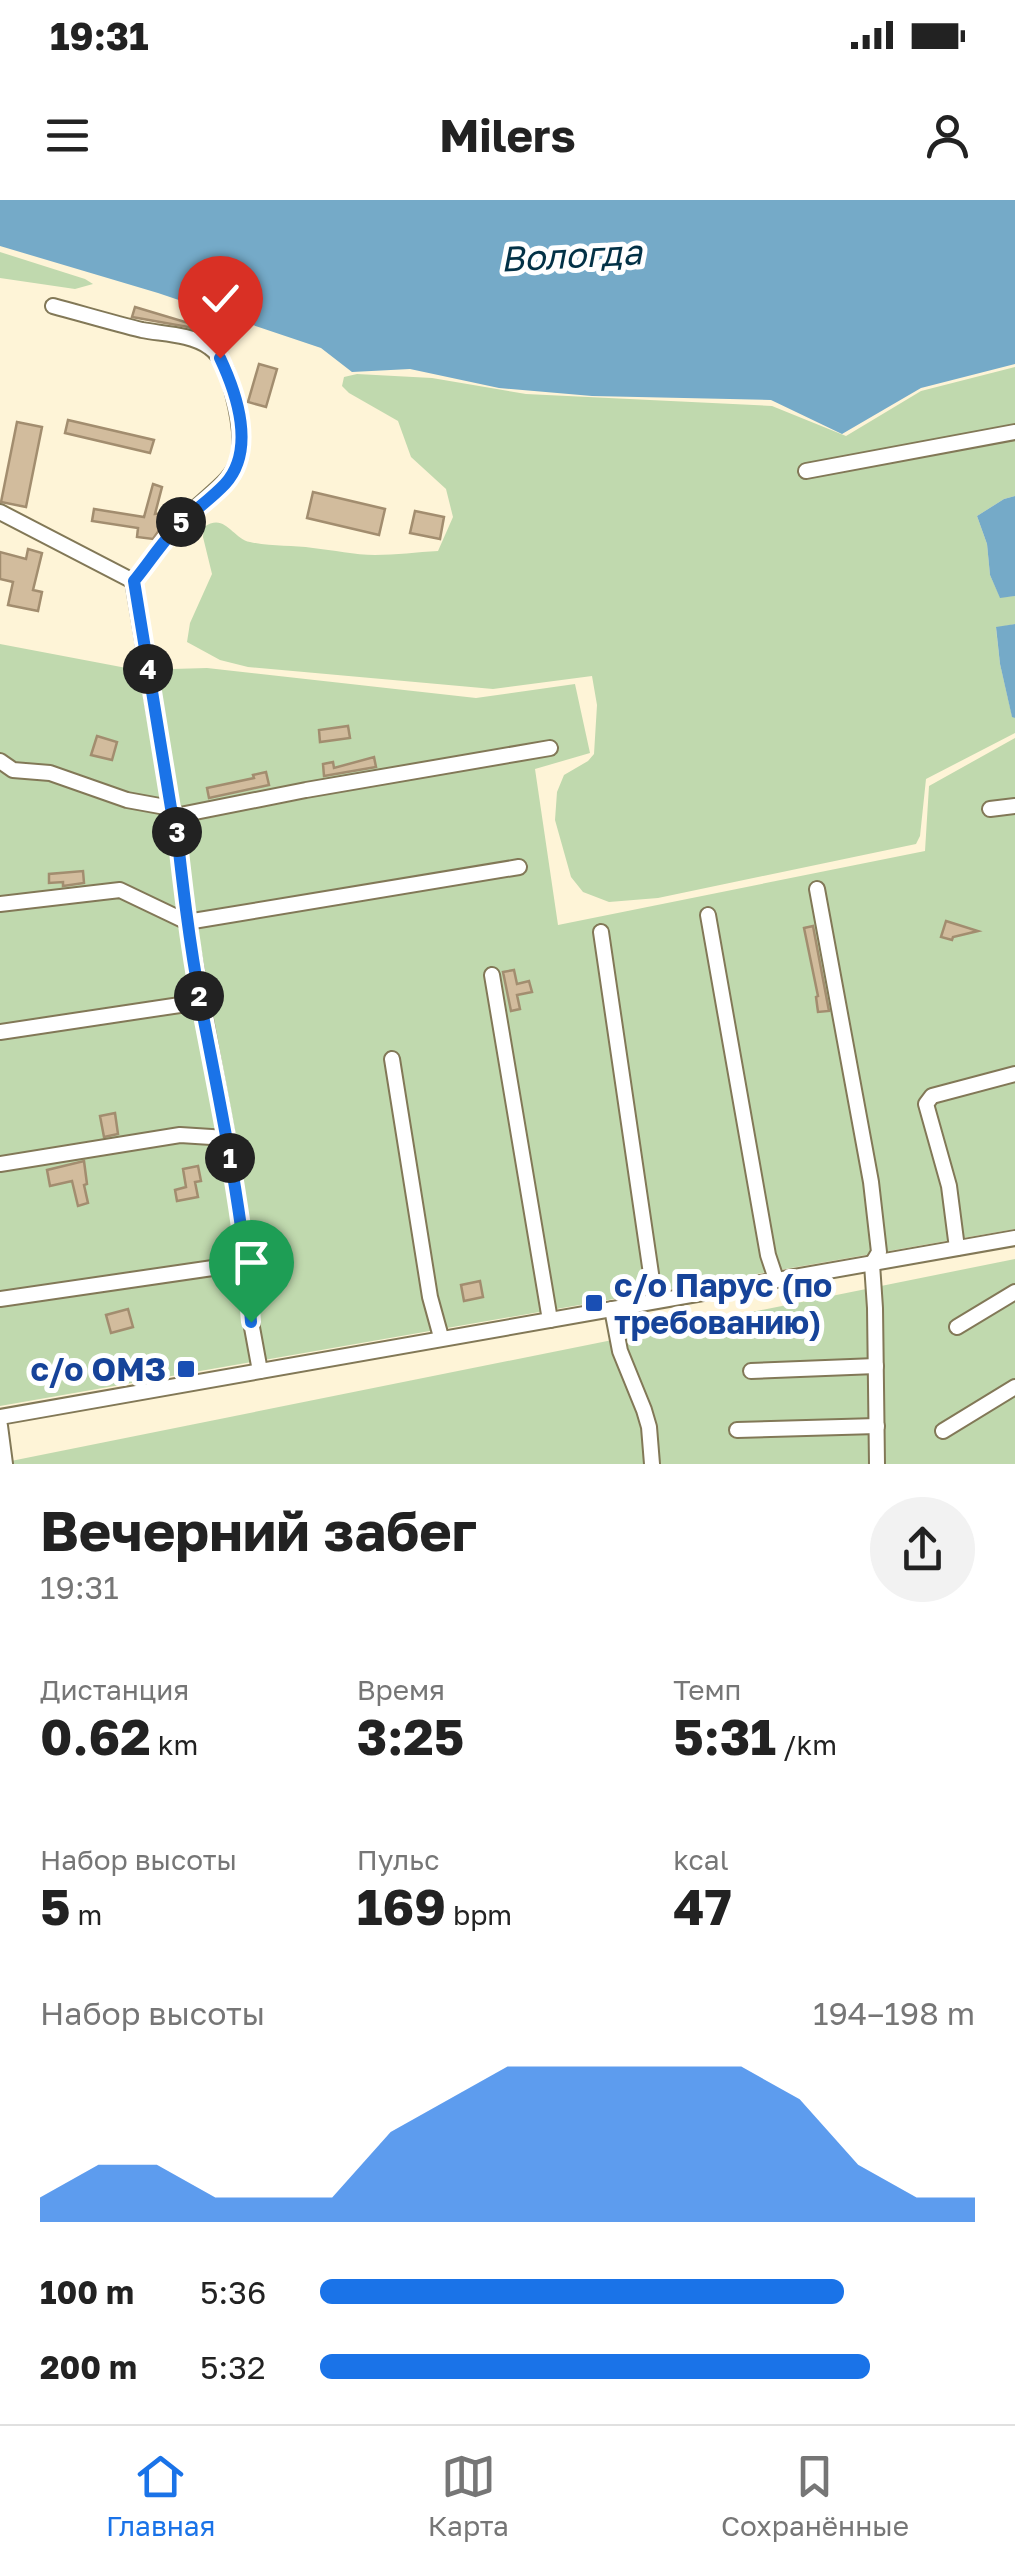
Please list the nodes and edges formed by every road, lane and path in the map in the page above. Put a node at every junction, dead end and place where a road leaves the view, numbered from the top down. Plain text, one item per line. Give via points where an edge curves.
1 (54, 306) dead end
2 (1015, 432) edge
3 (806, 471) dead end
4 (0, 512) edge
5 (134, 581) junction
6 (550, 748) dead end
7 (4, 769) edge
8 (1015, 806) edge
9 (990, 809) dead end
10 (173, 812) junction
11 (519, 867) dead end
12 (818, 889) dead end
13 (0, 904) edge
14 (708, 915) dead end
15 (186, 922) junction
16 (600, 932) dead end
17 (492, 975) dead end
18 (200, 1002) junction
19 (0, 1032) edge
20 (392, 1059) dead end
21 (1015, 1074) edge
22 (227, 1138) junction
23 (0, 1164) edge
24 (1015, 1238) edge
25 (957, 1248) junction
26 (247, 1263) junction
27 (872, 1264) junction
28 (776, 1279) junction
29 (1015, 1292) edge
30 (0, 1299) edge
31 (655, 1301) junction
32 (612, 1309) junction
33 (550, 1320) junction
34 (957, 1327) dead end
35 (441, 1337) junction
36 (876, 1366) junction
37 (260, 1371) junction
38 (751, 1371) dead end
39 (1015, 1387) edge
40 (0, 1416) edge
41 (0, 1426) edge
42 (877, 1426) junction
43 (737, 1430) dead end
44 (943, 1431) dead end
45 (6, 1464) edge
46 (652, 1464) edge
47 (878, 1464) edge

1 - 5 street via 193,339 220,358 230,378 240,423 239,464
2 - 3 street
4 - 5 street
5 - 10 street
6 - 10 street
7 - 10 street via 50,773
8 - 9 street
10 - 15 street
11 - 15 street
12 - 27 street via 871,1182 880,1252
13 - 15 street via 120,890
14 - 28 street
15 - 18 street
16 - 31 street
17 - 33 street
18 - 19 street
18 - 22 street
20 - 35 street
21 - 25 street via 932,1096 926,1104
22 - 23 street via 180,1135
22 - 26 street
24 - 25 street
25 - 27 street
26 - 30 street
26 - 37 street
27 - 28 street
27 - 36 street
28 - 31 street
29 - 34 street
31 - 32 street
32 - 33 street
32 - 46 street via 620,1351 644,1410
33 - 35 street
35 - 37 street
36 - 38 street
36 - 42 street
37 - 40 street
39 - 44 street
41 - 45 street
42 - 43 street
42 - 47 street

